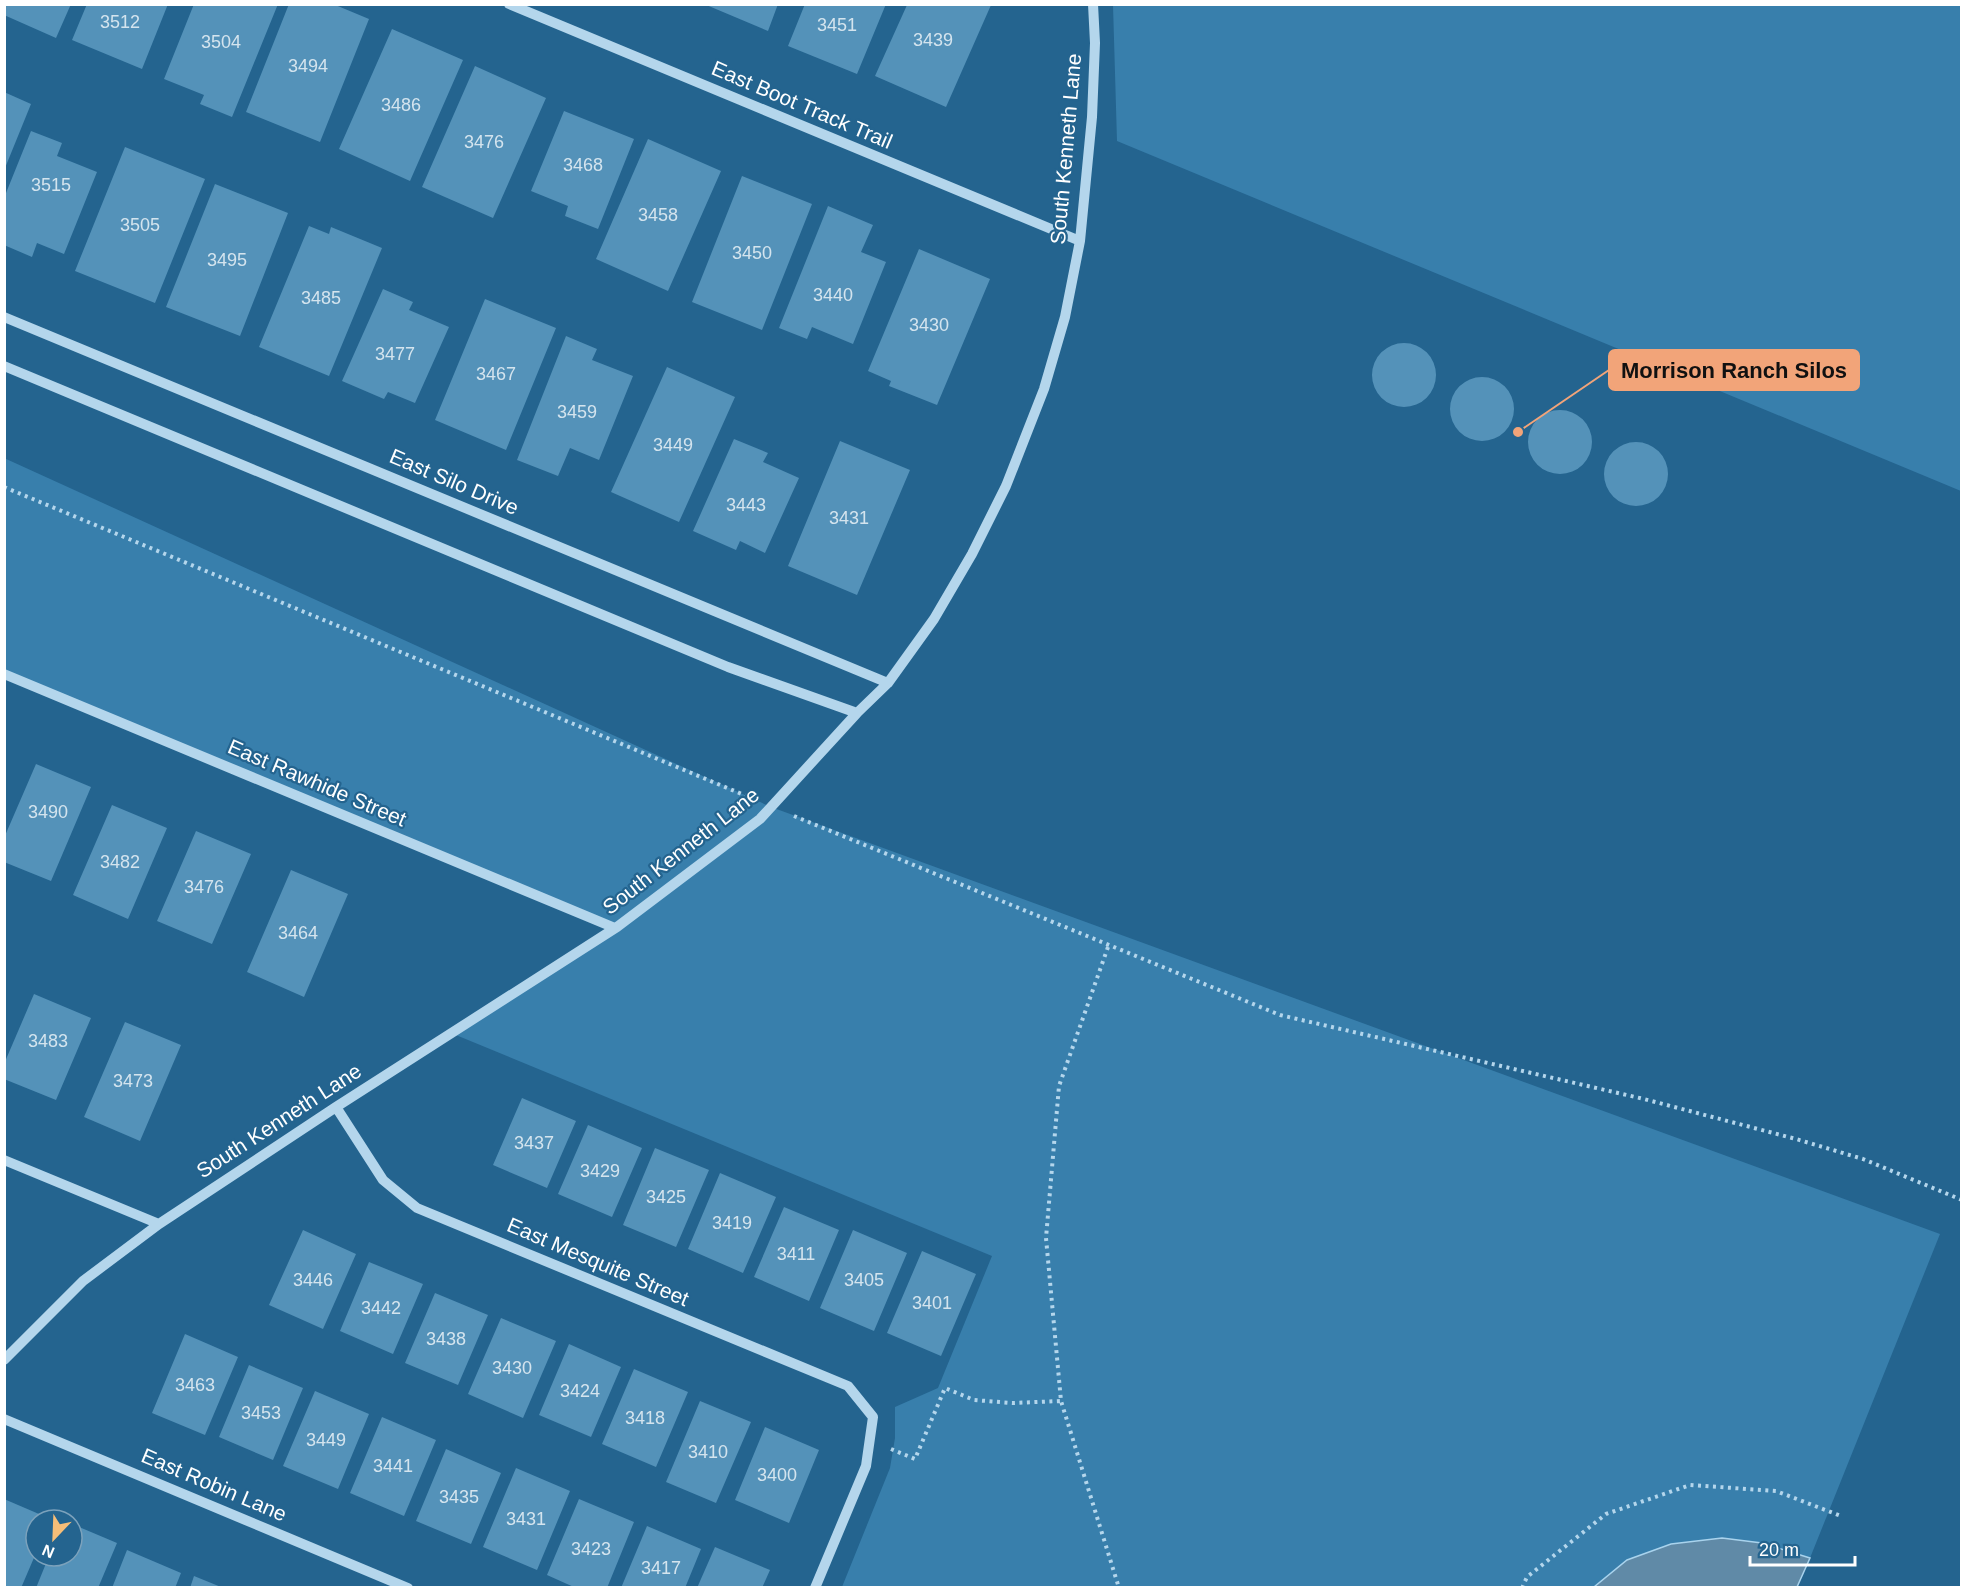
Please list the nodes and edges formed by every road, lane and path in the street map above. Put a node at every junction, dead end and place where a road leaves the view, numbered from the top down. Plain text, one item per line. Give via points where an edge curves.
1 (509, 4) edge
2 (1093, 4) edge
3 (1080, 241) junction
4 (4, 317) edge
5 (4, 366) edge
6 (4, 487) edge
7 (4, 674) edge
8 (888, 683) junction
9 (857, 713) junction
10 (771, 807) junction
11 (615, 928) junction
12 (1108, 946) junction
13 (336, 1107) junction
14 (4, 1160) edge
15 (1962, 1200) edge
16 (159, 1224) junction
17 (4, 1360) edge
18 (1061, 1401) junction
19 (4, 1419) edge
20 (871, 1441) junction
21 (1841, 1516) dead end
22 (408, 1587) edge
23 (815, 1587) edge
24 (1119, 1587) edge
25 (1522, 1587) edge

1 - 3 street, East Boot Track Trail
2 - 3 street, South Kenneth Lane via 1092,117
3 - 8 street, South Kenneth Lane via 1065,317 1044,389 1006,486 934,619
4 - 8 street, East Silo Drive
5 - 9 street via 728,667
6 - 10 path
7 - 11 street, East Rawhide Street
8 - 9 street, South Kenneth Lane
9 - 10 street, South Kenneth Lane
10 - 11 street, South Kenneth Lane
10 - 12 path
11 - 13 street, South Kenneth Lane
12 - 15 path via 1280,1014 1644,1099 1796,1139 1863,1159
12 - 18 path via 1059,1086 1046,1238
13 - 16 street, South Kenneth Lane
13 - 20 street, East Mesquite Street via 383,1179 417,1208 848,1386 873,1417
14 - 16 street
16 - 17 street, South Kenneth Lane via 83,1281
18 - 20 path via 974,1400 945,1389 915,1459
18 - 24 path
19 - 22 street, East Robin Lane
20 - 23 street via 866,1466
21 - 25 path via 1776,1491 1690,1485 1606,1515 1527,1577

